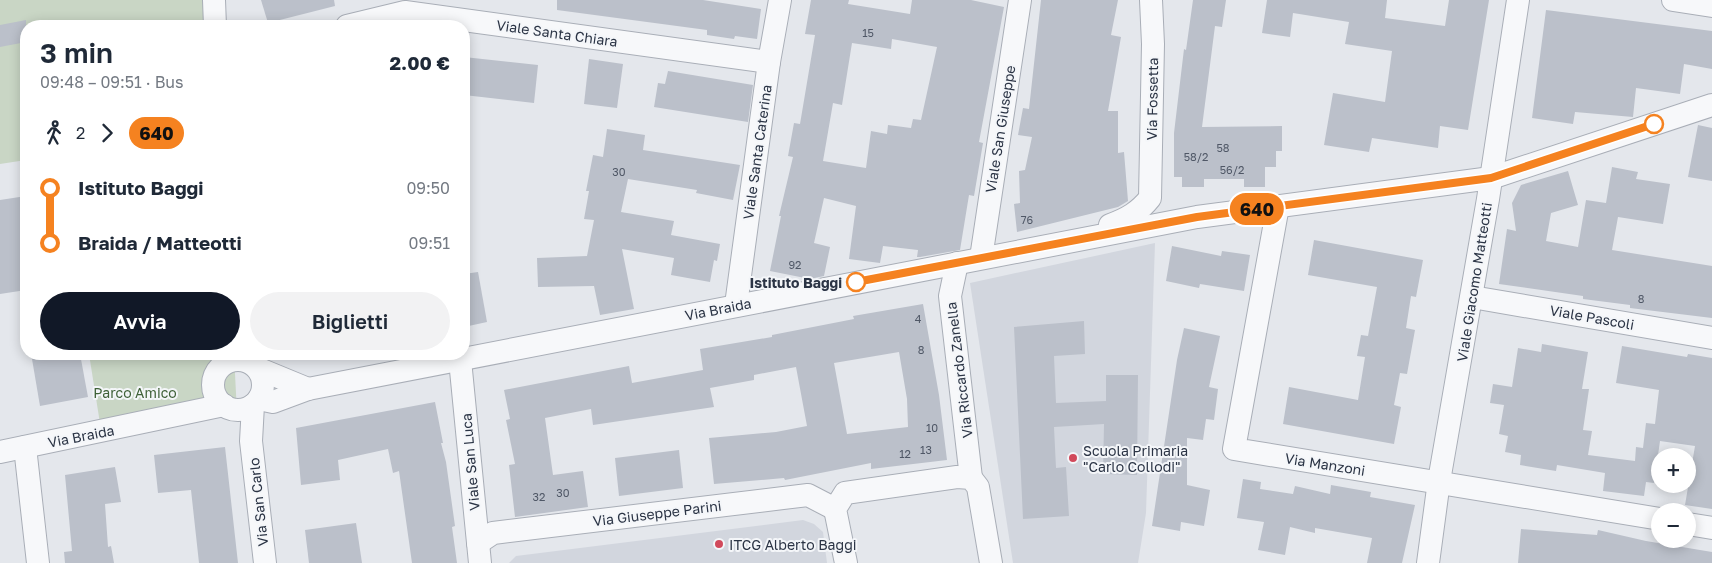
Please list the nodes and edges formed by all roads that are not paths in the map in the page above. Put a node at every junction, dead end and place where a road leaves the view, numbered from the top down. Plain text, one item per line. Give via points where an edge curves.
1 (214, 0) edge
2 (780, 0) edge
3 (1020, 0) edge
4 (1151, 0) edge
5 (1518, 0) edge
6 (1673, 0) edge
7 (1712, 6) edge
8 (215, 20) edge
9 (394, 20) edge
10 (464, 20) edge
11 (470, 21) edge
12 (769, 62) junction
13 (1712, 105) edge
14 (1491, 178) junction
15 (1150, 198) junction
16 (1278, 206) junction
17 (1224, 213) junction
18 (1098, 236) junction
19 (981, 258) junction
20 (957, 263) junction
21 (1472, 297) junction
22 (736, 305) junction
23 (1712, 338) edge
24 (470, 358) edge
25 (460, 360) joint
26 (248, 361) edge
27 (222, 384) edge
28 (308, 389) junction
29 (256, 402) junction
30 (251, 441) junction
31 (25, 447) junction
32 (0, 452) edge
33 (972, 478) junction
34 (1440, 482) junction
35 (836, 509) junction
36 (1651, 517) edge
37 (1696, 525) edge
38 (1712, 528) edge
39 (479, 553) edge
40 (38, 563) edge
41 (265, 563) edge
42 (846, 563) edge
43 (991, 563) edge
44 (1428, 563) edge

1 - 8 street
2 - 12 street, Viale Santa Caterina
3 - 19 street, Viale San Giuseppe
4 - 15 street, Via Fossetta
5 - 14 street, Viale Giacomo Matteotti
6 - 7 street
9 - 10 street, Viale Santa Chiara via 406,12
11 - 12 street, Viale Santa Chiara
12 - 22 street, Viale Santa Caterina
13 - 14 street, Via Braida
14 - 16 street, Via Braida
14 - 21 street, Viale Giacomo Matteotti
15 - 17 street via 1174,210 1216,208
15 - 18 street via 1140,210 1123,221 1106,226
16 - 17 street, Via Braida
16 - 34 street, Via Manzoni via 1234,449
17 - 18 street, Via Braida
18 - 19 street, Via Braida
19 - 20 street, Via Braida
20 - 22 street, Via Braida
20 - 33 street, Via Riccardo Zanella via 950,296
21 - 23 street, Viale Pascoli
21 - 34 street, Viale Giacomo Matteotti
22 - 24 street, Via Braida
25 - 28 street, Via Braida
25 - 39 street, Viale San Luca
26 - 27 street via 230,361
26 - 28 street
26 - 29 street via 261,375 263,388
27 - 29 street via 246,409
27 - 30 street, Via San Carlo
27 - 31 street, Via Braida via 162,419
28 - 29 street, Via Braida via 273,402
29 - 30 street, Via San Carlo
30 - 41 street, Via San Carlo
31 - 32 street, Via Braida
31 - 40 street
33 - 35 street via 957,477 844,493
33 - 43 street, Via Riccardo Zanella via 978,488
34 - 36 street, Via Manzoni
34 - 44 street, Viale Giacomo Matteotti
35 - 39 street, Via Giuseppe Parini via 808,495 493,533
35 - 42 street
37 - 38 street

